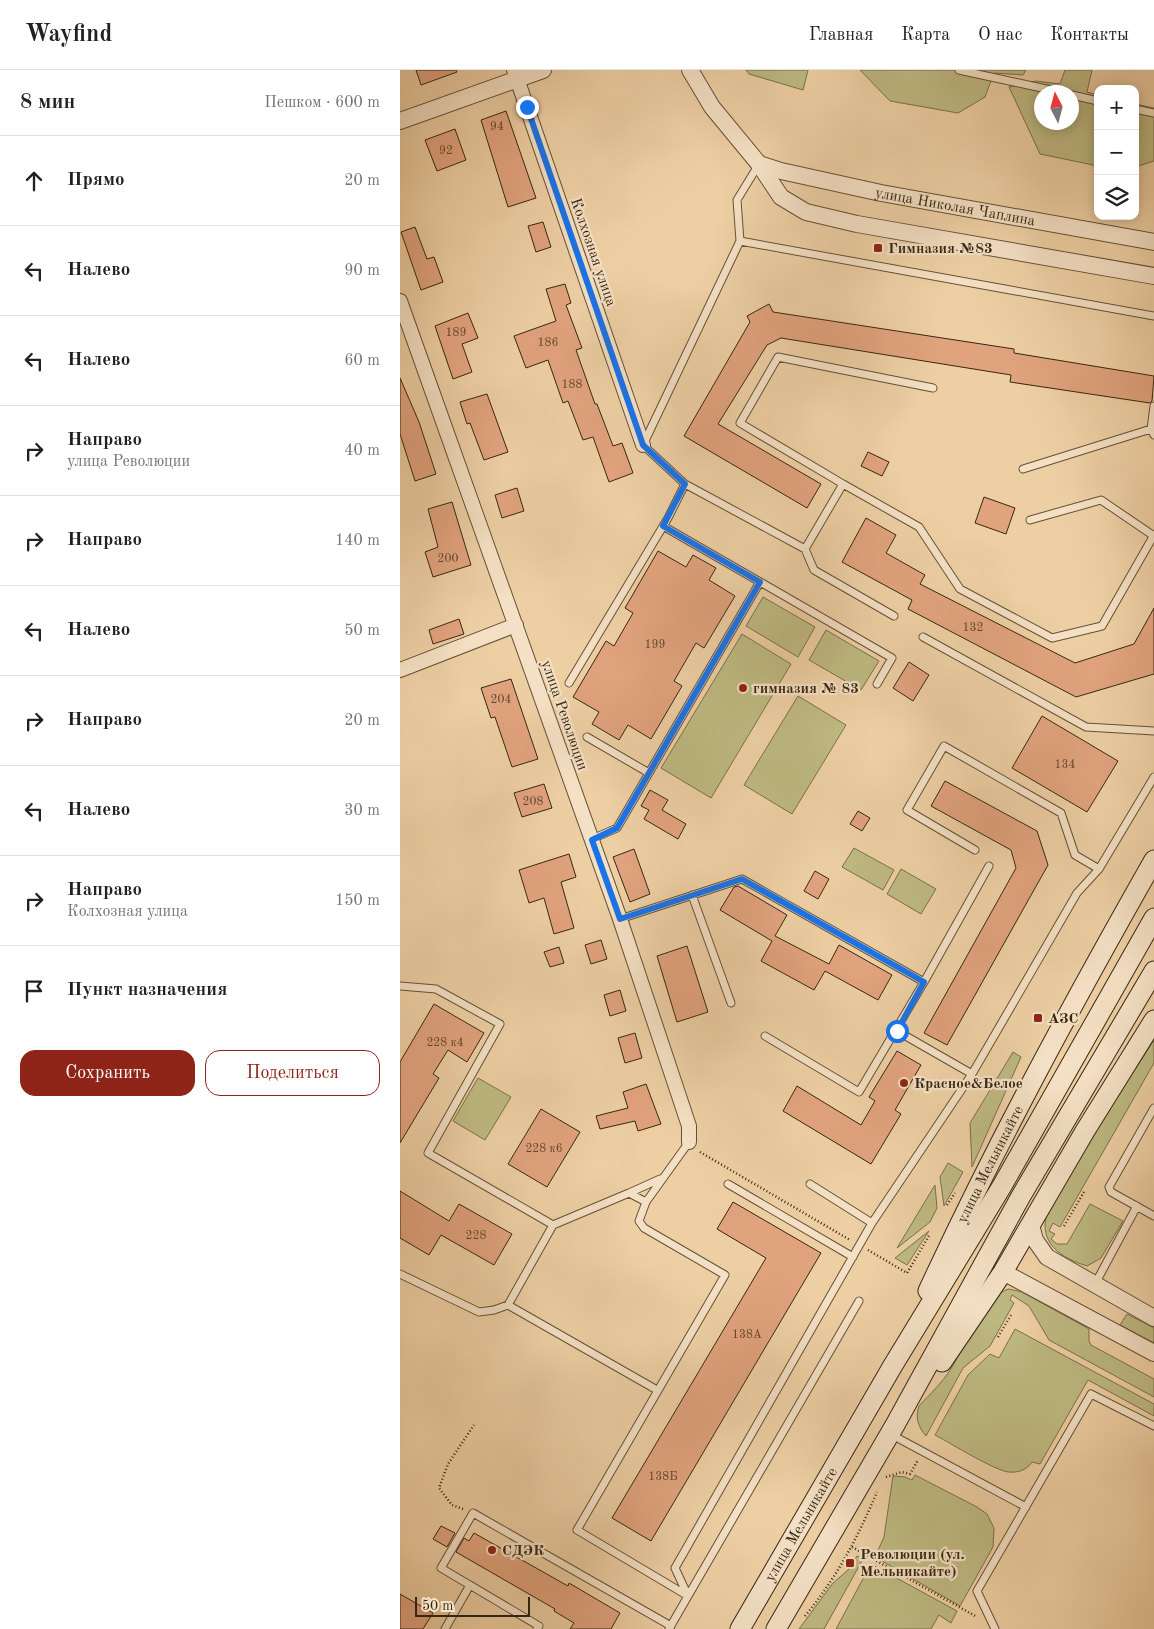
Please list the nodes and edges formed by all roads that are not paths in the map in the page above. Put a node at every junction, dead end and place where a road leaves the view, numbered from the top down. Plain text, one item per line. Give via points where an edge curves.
1 (543, 70) edge
2 (690, 70) edge
3 (959, 70) edge
4 (515, 74) edge
5 (1034, 86) edge
6 (1079, 97) edge
7 (1094, 100) edge
8 (1139, 110) edge
9 (1154, 113) edge
10 (400, 121) edge
11 (759, 164) junction
12 (740, 241) junction
13 (1154, 242) edge
14 (1154, 276) edge
15 (400, 301) edge
16 (1154, 316) edge
17 (933, 388) dead end
18 (1154, 406) edge
19 (1152, 432) edge
20 (643, 445) junction
21 (1023, 469) dead end
22 (685, 484) junction
23 (843, 484) junction
24 (1030, 520) dead end
25 (663, 526) junction
26 (1154, 536) edge
27 (805, 549) junction
28 (760, 582) junction
29 (894, 616) dead end
30 (516, 625) junction
31 (923, 637) dead end
32 (400, 670) edge
33 (569, 683) dead end
34 (878, 684) dead end
35 (1154, 730) edge
36 (587, 737) dead end
37 (649, 773) junction
38 (1154, 778) edge
39 (592, 840) junction
40 (974, 850) dead end
41 (1154, 860) edge
42 (989, 866) dead end
43 (1099, 869) junction
44 (692, 895) junction
45 (1154, 918) edge
46 (620, 919) junction
47 (1154, 971) edge
48 (924, 982) junction
49 (400, 986) edge
50 (731, 1003) dead end
51 (1154, 1020) edge
52 (897, 1031) junction
53 (765, 1036) dead end
54 (972, 1074) junction
55 (1154, 1108) edge
56 (689, 1142) joint
57 (661, 1179) junction
58 (728, 1184) dead end
59 (810, 1184) dead end
60 (628, 1193) junction
61 (646, 1202) junction
62 (1137, 1206) junction
63 (1154, 1216) edge
64 (872, 1223) junction
65 (552, 1225) junction
66 (1031, 1225) junction
67 (853, 1257) junction
68 (1003, 1272) junction
69 (400, 1274) edge
70 (1095, 1284) junction
71 (859, 1301) dead end
72 (508, 1305) junction
73 (1154, 1318) edge
74 (1154, 1353) edge
75 (892, 1367) junction
76 (657, 1390) junction
77 (1154, 1426) edge
78 (892, 1429) junction
79 (1026, 1507) junction
80 (470, 1585) junction
81 (688, 1596) junction
82 (994, 1627) edge
83 (670, 1628) edge
84 (445, 1629) edge
85 (537, 1629) edge
86 (740, 1629) edge
87 (776, 1629) edge

1 - 4 street
2 - 11 street via 717,113
3 - 5 lane
4 - 10 street
4 - 20 street, Колхозная улица
6 - 7 lane
8 - 9 lane
11 - 12 lane via 737,200
11 - 13 street, улица Николая Чаплина via 881,193
11 - 14 street via 781,197 795,207 820,216
12 - 16 lane
12 - 20 lane
15 - 30 street, улица Революции
17 - 23 lane via 778,357 740,423
18 - 19 lane
19 - 21 lane
20 - 22 lane
22 - 25 lane
22 - 27 lane
23 - 26 lane via 919,528 960,589 1052,638 1102,626
23 - 27 lane
24 - 26 lane via 1101,500
25 - 28 lane
25 - 33 lane
27 - 29 lane via 814,570
28 - 34 lane via 892,658
28 - 37 lane
30 - 32 street
30 - 39 street, улица Революции
31 - 35 lane via 1086,727
36 - 37 lane
37 - 39 lane via 617,828
38 - 43 lane
39 - 46 street, улица Революции
40 - 43 lane via 907,810 944,746 1061,813 1075,855
41 - 75 main road, улица Мельникайте via 972,1197
42 - 48 lane
43 - 54 lane via 1077,893
44 - 46 lane
44 - 48 lane via 742,879
44 - 50 lane
45 - 75 main road, улица Мельникайте via 1002,1186
46 - 56 street, улица Революции via 689,1126
47 - 78 main road, улица Мельникайте via 1021,1196
48 - 52 lane
49 - 65 lane via 436,989 500,1024 428,1153
51 - 66 main road, улица Мельникайте
52 - 53 lane via 859,1092
52 - 54 lane
54 - 64 lane
55 - 62 lane via 1110,1183 1111,1192
56 - 57 lane
57 - 60 lane
57 - 61 lane
58 - 67 lane
59 - 64 lane
60 - 61 lane
60 - 65 lane
61 - 76 lane via 639,1220 644,1228 725,1275
62 - 63 lane
62 - 70 lane
64 - 67 lane
65 - 72 lane
66 - 68 main road, улица Мельникайте
66 - 70 street via 1035,1240 1047,1258
67 - 81 lane via 676,1568
68 - 74 street
68 - 78 main road, улица Мельникайте
69 - 72 lane via 479,1312
70 - 73 street
71 - 81 lane
72 - 76 lane
75 - 86 main road, улица Мельникайте
76 - 81 lane via 577,1530
77 - 79 lane via 1091,1394
78 - 79 lane via 922,1453
78 - 87 main road, улица Мельникайте
79 - 82 lane via 977,1592
80 - 83 lane via 440,1568 473,1512
80 - 84 lane
80 - 85 lane via 539,1626
81 - 83 lane

